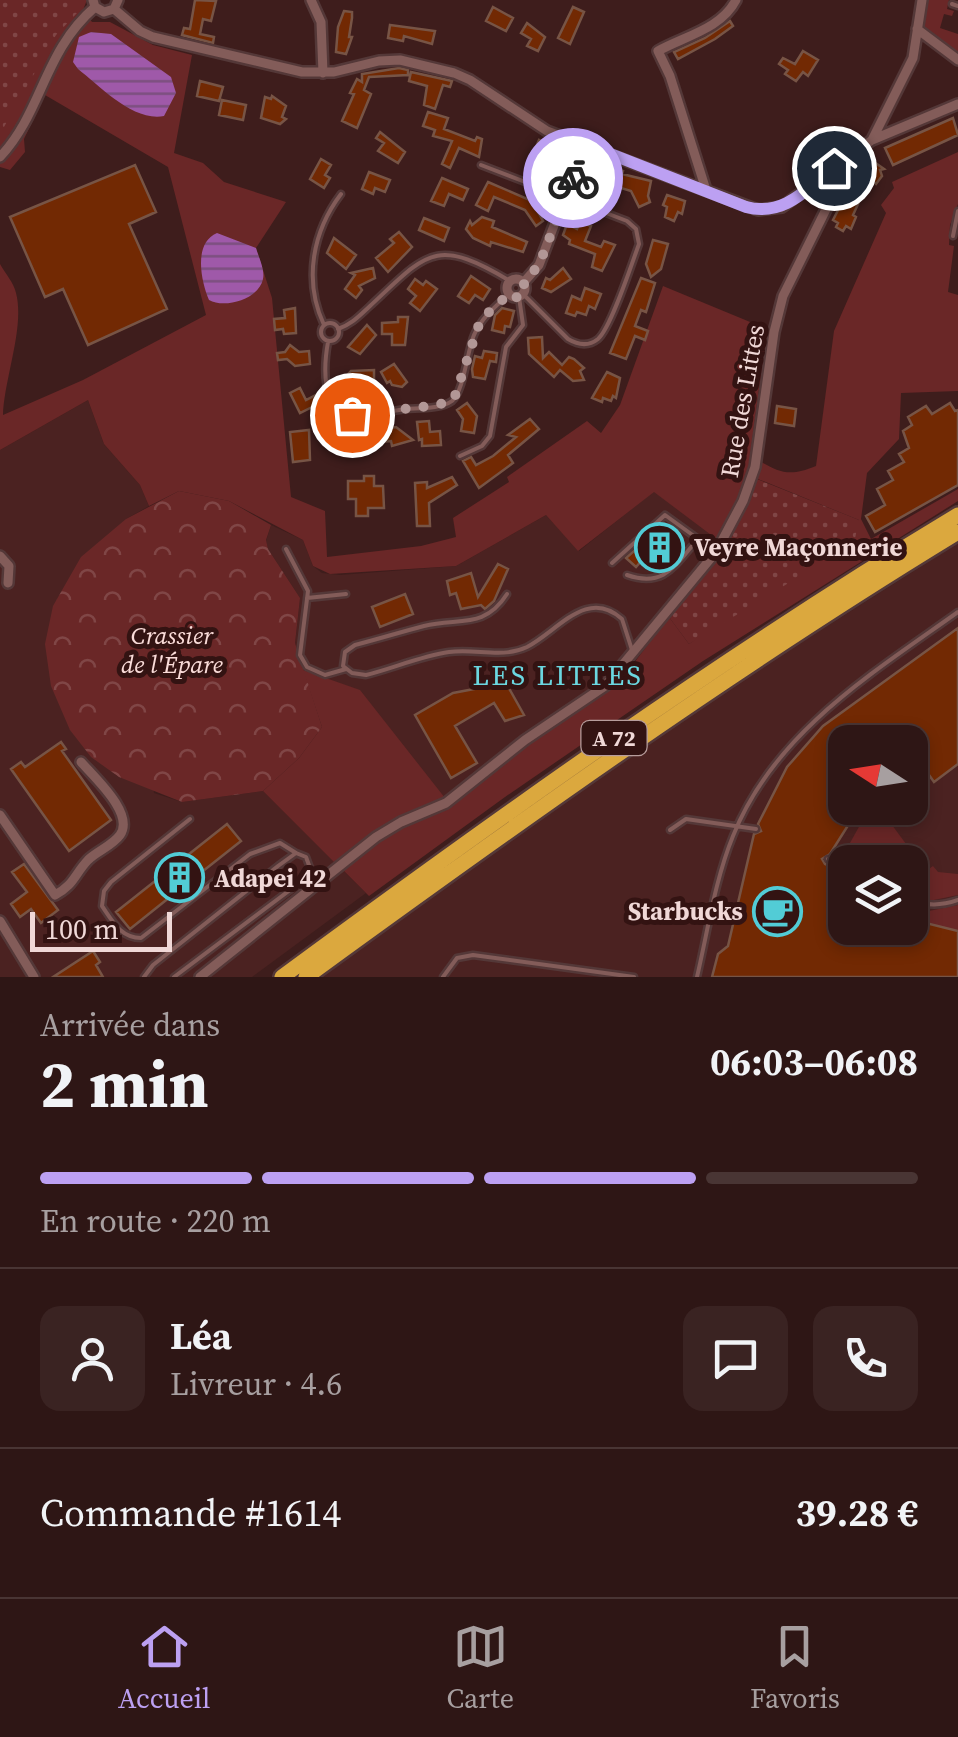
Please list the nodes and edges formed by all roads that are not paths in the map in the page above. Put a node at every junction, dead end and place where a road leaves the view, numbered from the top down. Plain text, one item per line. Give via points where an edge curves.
1 (311, 0) edge
2 (736, 0) edge
3 (922, 0) edge
4 (94, 4) edge
5 (116, 4) edge
6 (917, 29) junction
7 (958, 60) edge
8 (323, 72) junction
9 (958, 104) edge
10 (872, 140) junction
11 (585, 144) junction
12 (855, 151) junction
13 (0, 157) edge
14 (482, 165) dead end
15 (706, 190) junction
16 (341, 194) dead end
17 (566, 197) junction
18 (958, 211) edge
19 (952, 236) dead end
20 (510, 281) junction
21 (524, 282) junction
22 (517, 295) junction
23 (324, 324) junction
24 (338, 328) junction
25 (328, 342) junction
26 (460, 456) dead end
27 (958, 515) edge
28 (958, 532) edge
29 (698, 540) junction
30 (286, 549) dead end
31 (716, 552) junction
32 (0, 556) edge
33 (612, 562) dead end
34 (628, 575) dead end
35 (8, 583) dead end
36 (346, 594) dead end
37 (507, 594) dead end
38 (307, 598) junction
39 (958, 612) edge
40 (633, 655) junction
41 (346, 670) junction
42 (81, 762) dead end
43 (0, 815) edge
44 (190, 820) dead end
45 (737, 826) junction
46 (756, 829) dead end
47 (670, 830) dead end
48 (296, 853) junction
49 (958, 900) edge
50 (928, 905) edge
51 (0, 921) edge
52 (34, 977) edge
53 (144, 977) edge
54 (174, 977) edge
55 (200, 977) edge
56 (282, 977) edge
57 (306, 977) edge
58 (443, 977) edge
59 (634, 977) edge
60 (697, 977) edge

1 - 8 street via 321,22
2 - 15 street via 705,30 658,52
3 - 6 street
4 - 5 street via 104,12
4 - 13 street via 57,50 22,128
5 - 8 street via 153,37
6 - 7 street
6 - 10 street via 908,73
8 - 11 street via 391,60 422,65 466,78 536,125
9 - 10 street
10 - 12 street
11 - 15 street
11 - 17 street
12 - 15 street via 782,208 758,210
12 - 31 street, Rue des Littes via 783,296 755,467
14 - 17 lane
16 - 23 lane via 314,252
17 - 21 street via 539,265
17 - 22 lane via 627,221 638,234 640,244 604,330 592,342 574,344
18 - 19 lane
20 - 21 street
20 - 22 street
20 - 24 lane via 453,256 432,255 354,322
21 - 22 street
22 - 25 lane via 478,327 458,392 445,404 341,411 326,386
22 - 26 lane via 523,325 504,353 490,436
23 - 24 lane
23 - 25 lane via 321,336
24 - 25 lane via 338,337
27 - 56 highway, A 72 via 550,781
28 - 57 highway, A 72 via 634,742
29 - 31 lane
29 - 33 lane via 665,515
29 - 34 lane via 664,576
30 - 38 lane
31 - 40 street, Rue des Littes
32 - 35 street via 9,566
36 - 38 lane
37 - 41 lane via 486,616 355,645 343,656
38 - 41 lane via 300,656 325,675
39 - 45 lane via 819,714 752,797
40 - 41 lane via 622,619 600,607 578,611 512,652 451,652 366,675
40 - 55 street, Rue des Littes via 605,686 441,806 376,837
42 - 43 street via 123,812 124,825 70,887 55,895
44 - 48 lane via 104,890 102,906 129,938 141,938 250,854 280,843
45 - 46 lane
45 - 47 lane via 686,819
45 - 60 lane
48 - 53 lane
48 - 54 lane via 310,868 306,878
49 - 50 lane
51 - 52 street
58 - 59 lane via 458,958 473,955

